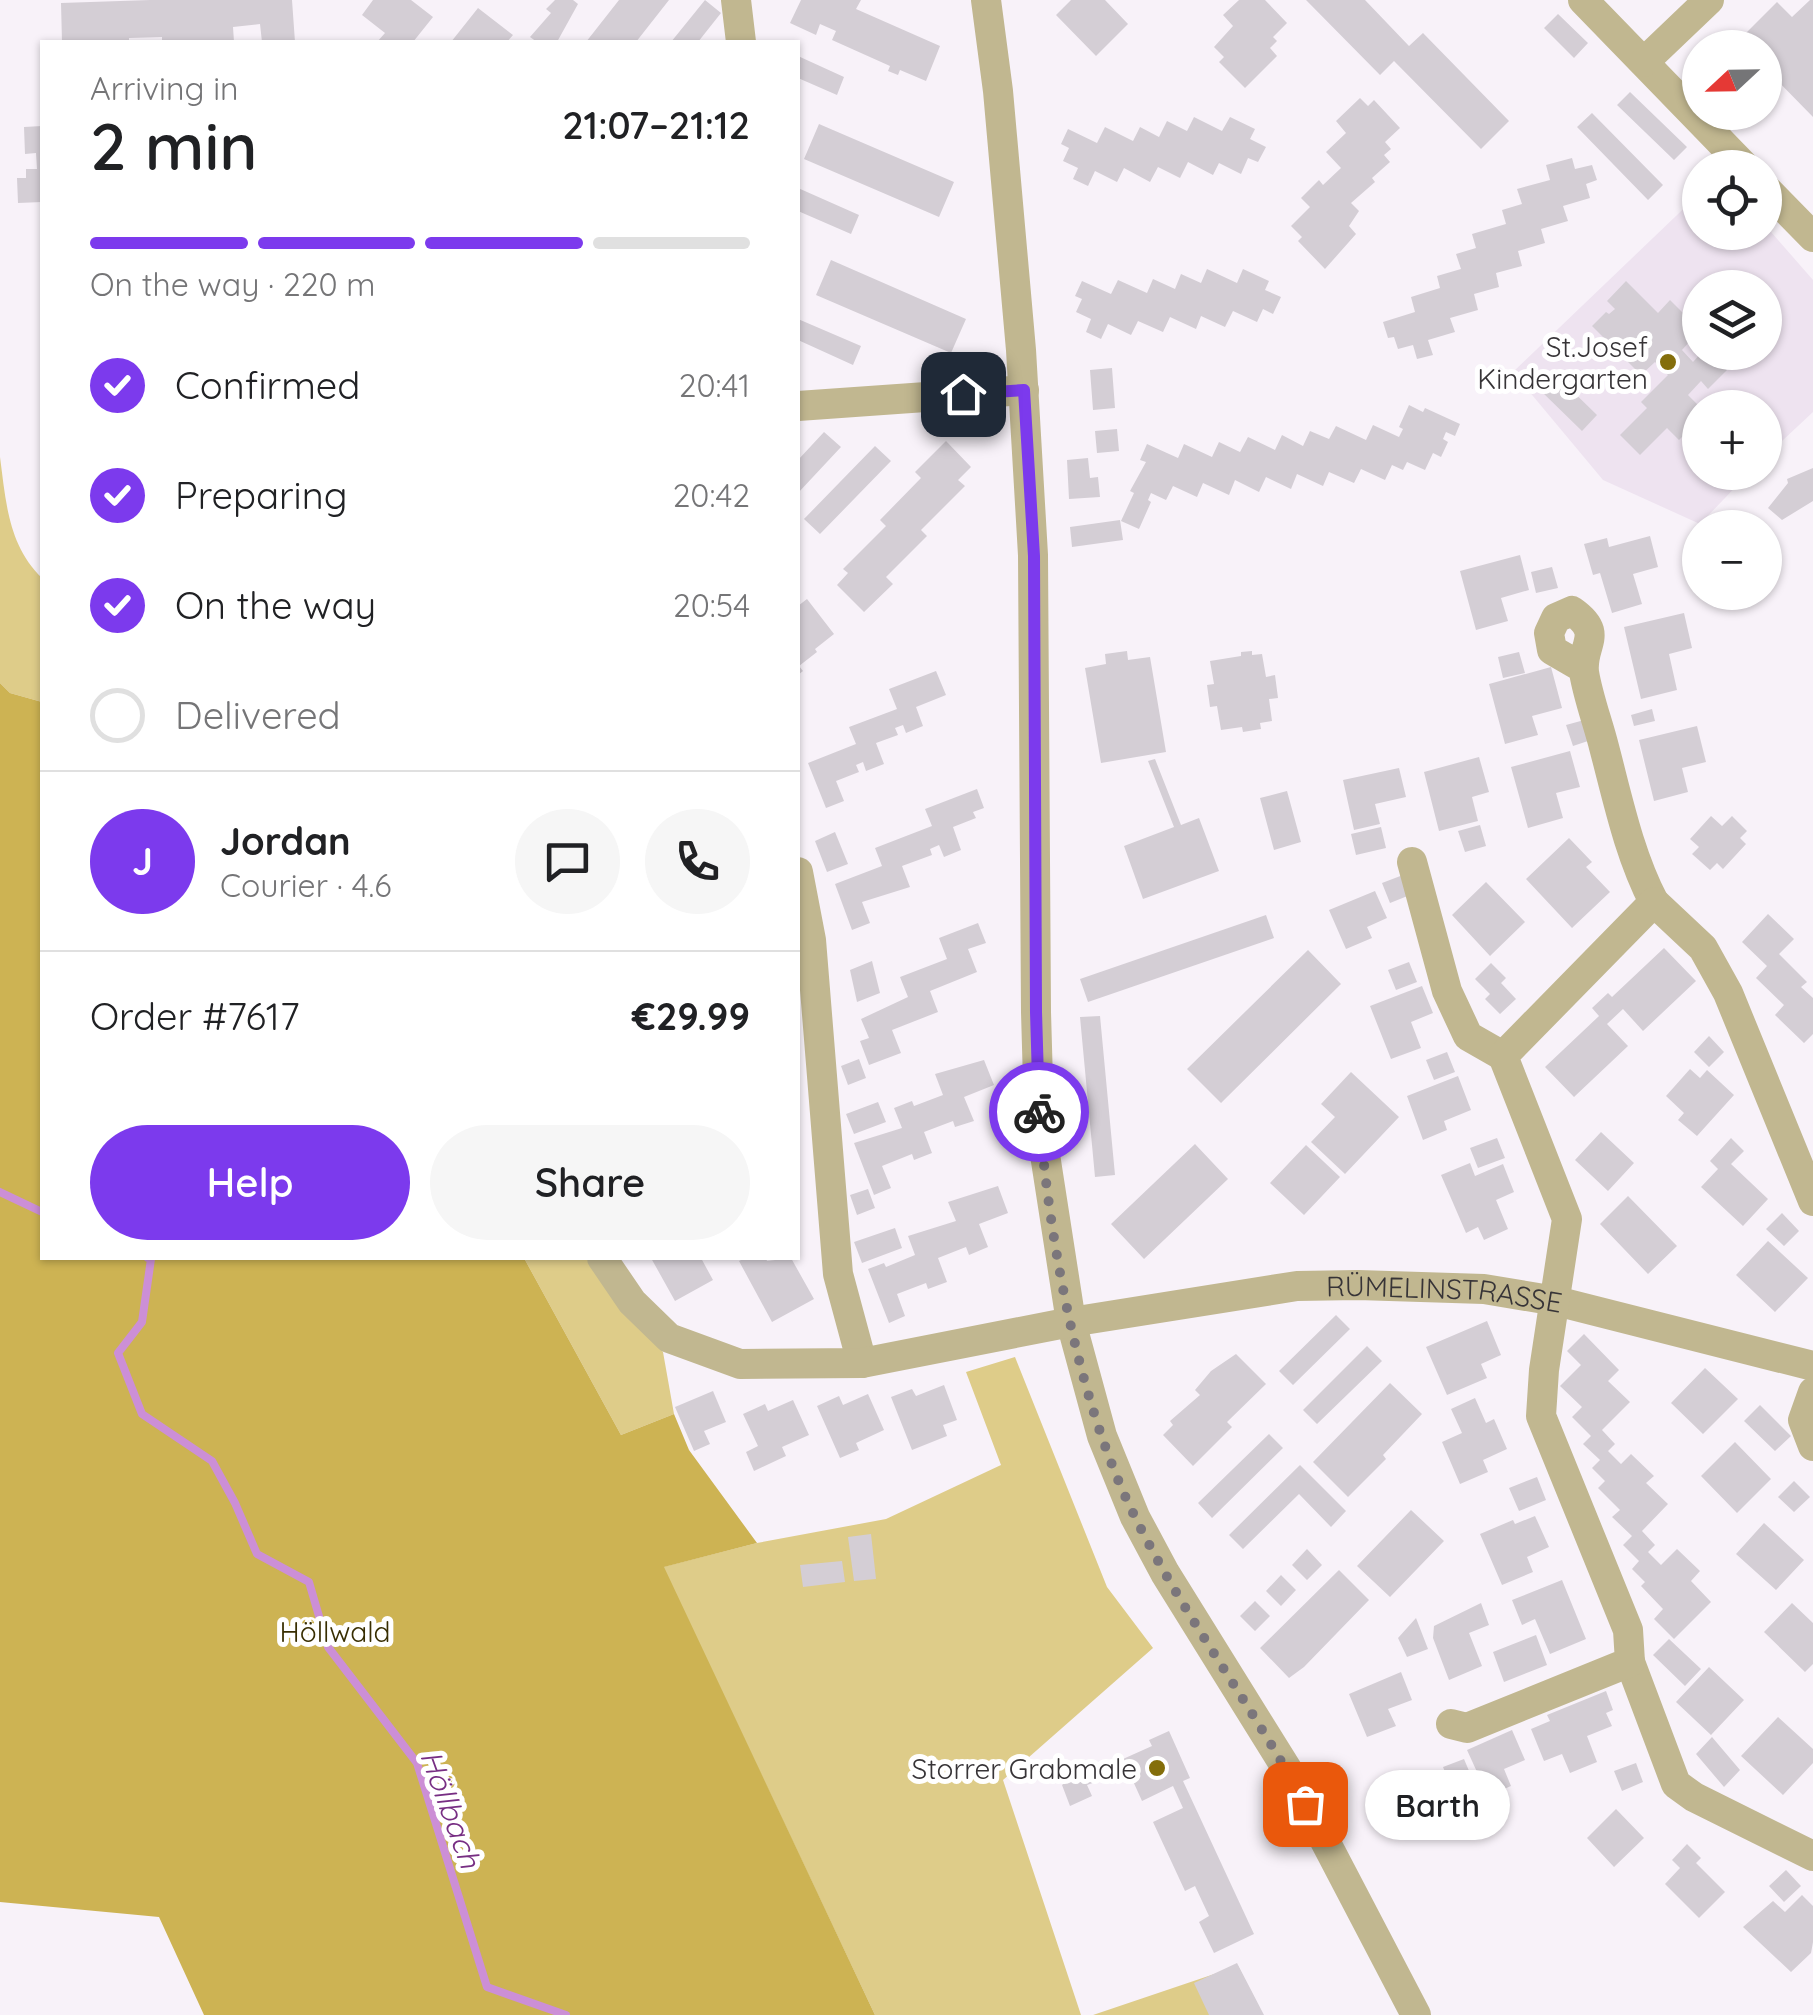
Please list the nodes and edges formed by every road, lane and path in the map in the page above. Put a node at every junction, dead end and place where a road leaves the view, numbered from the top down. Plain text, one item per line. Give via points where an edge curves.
1 (736, 0) edge
2 (986, 0) edge
3 (1584, 0) edge
4 (1709, 0) edge
5 (740, 40) edge
6 (1644, 62) junction
7 (1729, 150) edge
8 (1782, 205) edge
9 (1813, 237) edge
10 (1024, 390) junction
11 (800, 406) edge
12 (1584, 668) dead end
13 (1412, 862) dead end
14 (800, 882) edge
15 (1654, 902) junction
16 (1503, 1056) junction
17 (1813, 1201) edge
18 (603, 1260) edge
19 (1556, 1301) junction
20 (1071, 1322) junction
21 (862, 1363) junction
22 (1813, 1366) edge
23 (1813, 1392) edge
24 (1813, 1446) edge
25 (1630, 1662) junction
26 (1450, 1724) dead end
27 (1813, 1856) edge
28 (1415, 2014) edge

1 - 5 street
2 - 10 street
3 - 6 street
4 - 6 street
6 - 7 street
8 - 9 street
10 - 11 street
10 - 20 street via 1034,556 1039,1116
12 - 15 street via 1625,826
13 - 16 street via 1447,991 1468,1036
14 - 21 street via 811,940 838,1274
15 - 16 street
15 - 17 street via 1703,948 1728,994
16 - 19 street via 1567,1219
18 - 21 street, RÜMELINSTRASSE via 668,1338 740,1364
19 - 20 street, RÜMELINSTRASSE via 1484,1290 1297,1286
19 - 22 street, RÜMELINSTRASSE
19 - 25 street via 1541,1416 1628,1630
20 - 21 street, RÜMELINSTRASSE
20 - 28 street via 1102,1436 1135,1517 1290,1774
23 - 24 street via 1804,1420
25 - 26 street via 1468,1728
25 - 27 street via 1676,1784

